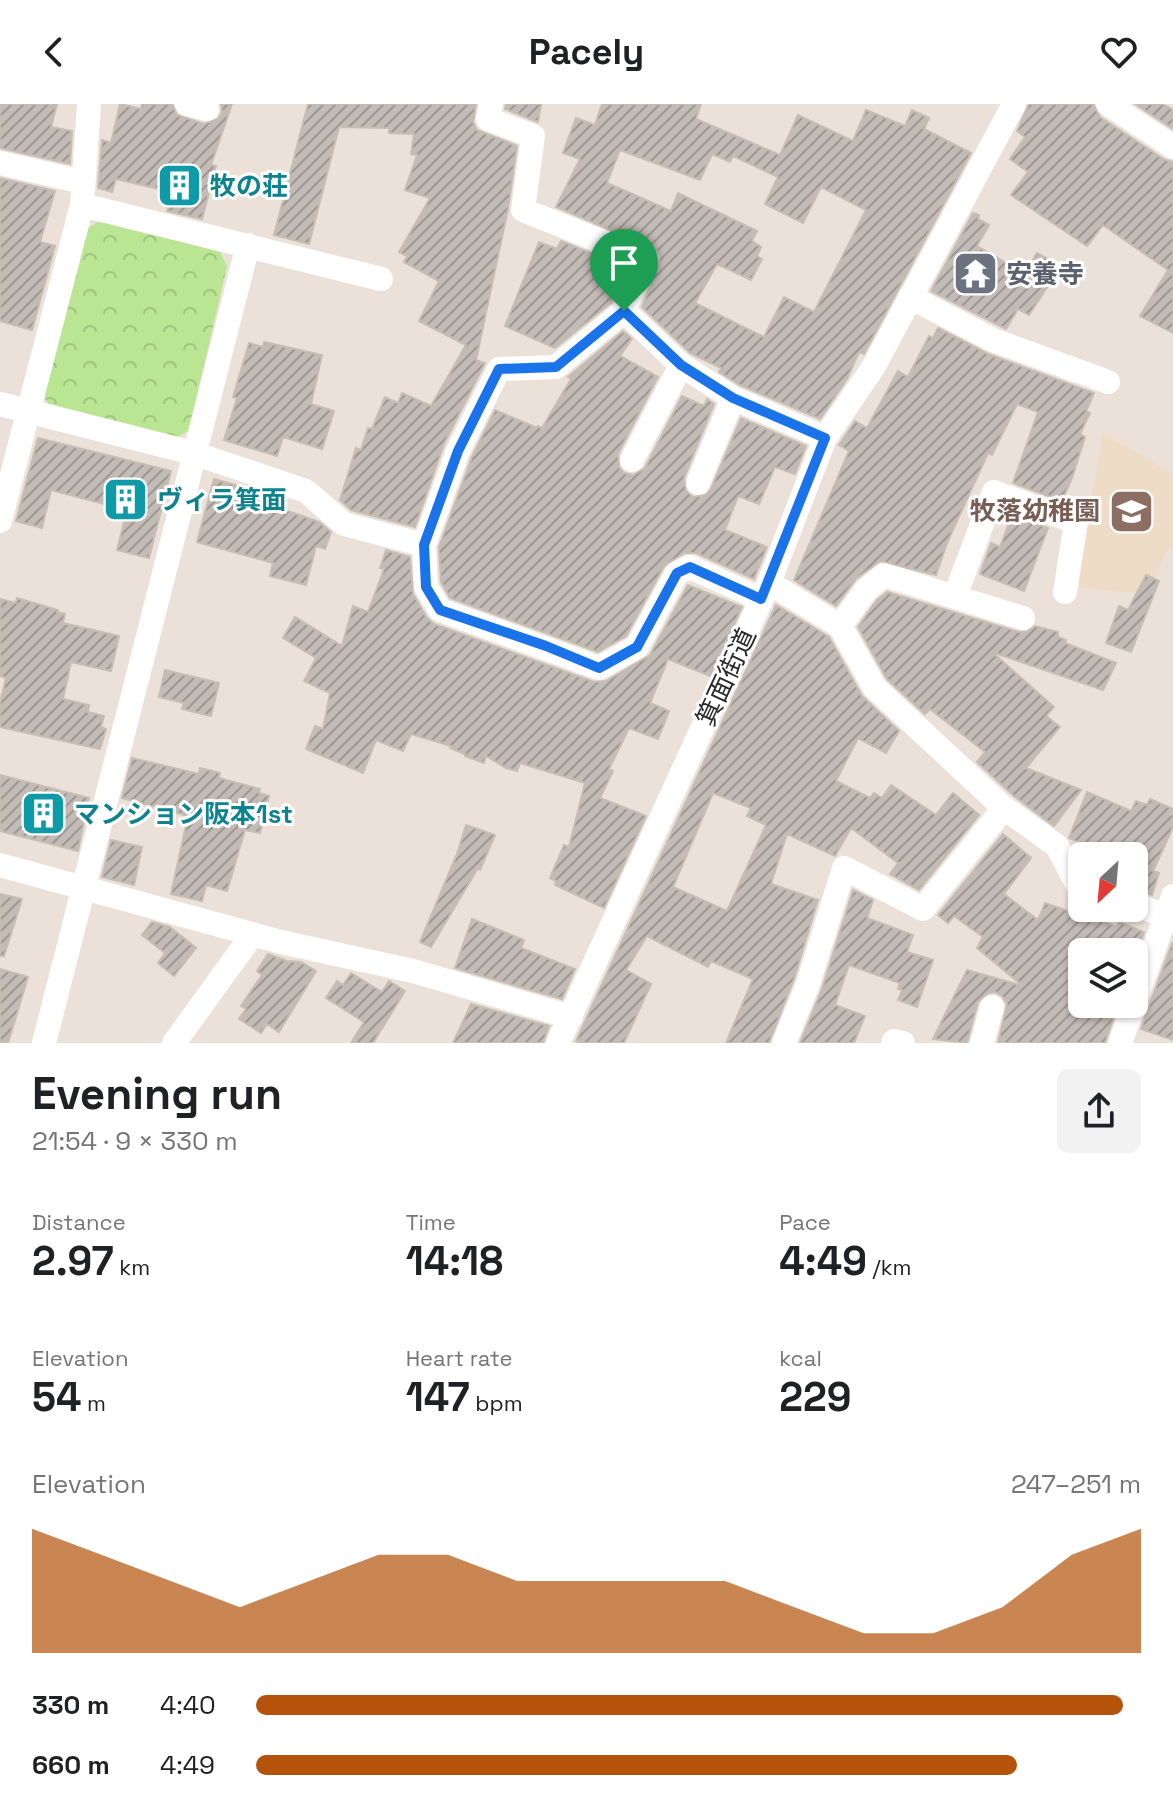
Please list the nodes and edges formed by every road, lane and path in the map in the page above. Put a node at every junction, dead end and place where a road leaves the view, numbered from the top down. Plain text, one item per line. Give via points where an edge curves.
1 (89, 104) edge
2 (491, 104) edge
3 (1108, 104) edge
4 (1007, 105) edge
5 (1173, 147) edge
6 (0, 163) edge
7 (82, 194) junction
8 (248, 245) junction
9 (381, 279) dead end
10 (910, 297) junction
11 (624, 311) junction
12 (681, 365) junction
13 (1108, 382) dead end
14 (733, 398) junction
15 (0, 404) edge
16 (28, 411) junction
17 (825, 438) junction
18 (193, 453) junction
19 (632, 460) dead end
20 (698, 483) dead end
21 (0, 521) edge
22 (424, 545) junction
23 (765, 591) junction
24 (1065, 592) dead end
25 (955, 596) junction
26 (1023, 618) dead end
27 (840, 626) junction
28 (1004, 808) junction
29 (0, 865) edge
30 (1068, 867) edge
31 (83, 886) junction
32 (1148, 907) edge
33 (1171, 911) edge
34 (253, 934) junction
35 (1148, 969) edge
36 (992, 1007) dead end
37 (571, 1017) junction
38 (1129, 1018) edge
39 (44, 1043) edge
40 (174, 1043) edge
41 (559, 1043) edge
42 (784, 1043) edge
43 (893, 1043) edge
44 (903, 1043) edge
45 (982, 1043) edge
46 (1120, 1043) edge

1 - 7 street
2 - 11 street via 488,119 533,136 523,210 645,259
3 - 5 street
4 - 10 street, 箕面街道
6 - 7 street
7 - 8 street
7 - 16 street
8 - 9 street
8 - 18 street
10 - 13 street via 993,340
10 - 17 street, 箕面街道 via 874,366
11 - 12 street
11 - 22 street via 556,367 499,369 458,451
12 - 14 street
12 - 19 street
14 - 17 street
14 - 20 street
15 - 16 street
16 - 18 street
16 - 21 street
17 - 23 street, 箕面街道
18 - 22 street via 306,491 344,524
18 - 31 street
22 - 23 street via 426,587 440,610 599,668 637,647 677,573 690,567
23 - 27 street
23 - 37 street, 箕面街道
24 - 25 street via 1076,522 994,492
25 - 26 street
25 - 27 street via 884,575
27 - 28 street via 875,688
28 - 30 street via 1057,846
28 - 42 street via 923,909 844,868
29 - 31 street
31 - 34 street
31 - 39 street
32 - 33 street
33 - 35 street
34 - 37 street via 413,971
34 - 40 street
36 - 45 street
37 - 41 street, 箕面街道
38 - 46 street
43 - 44 street

